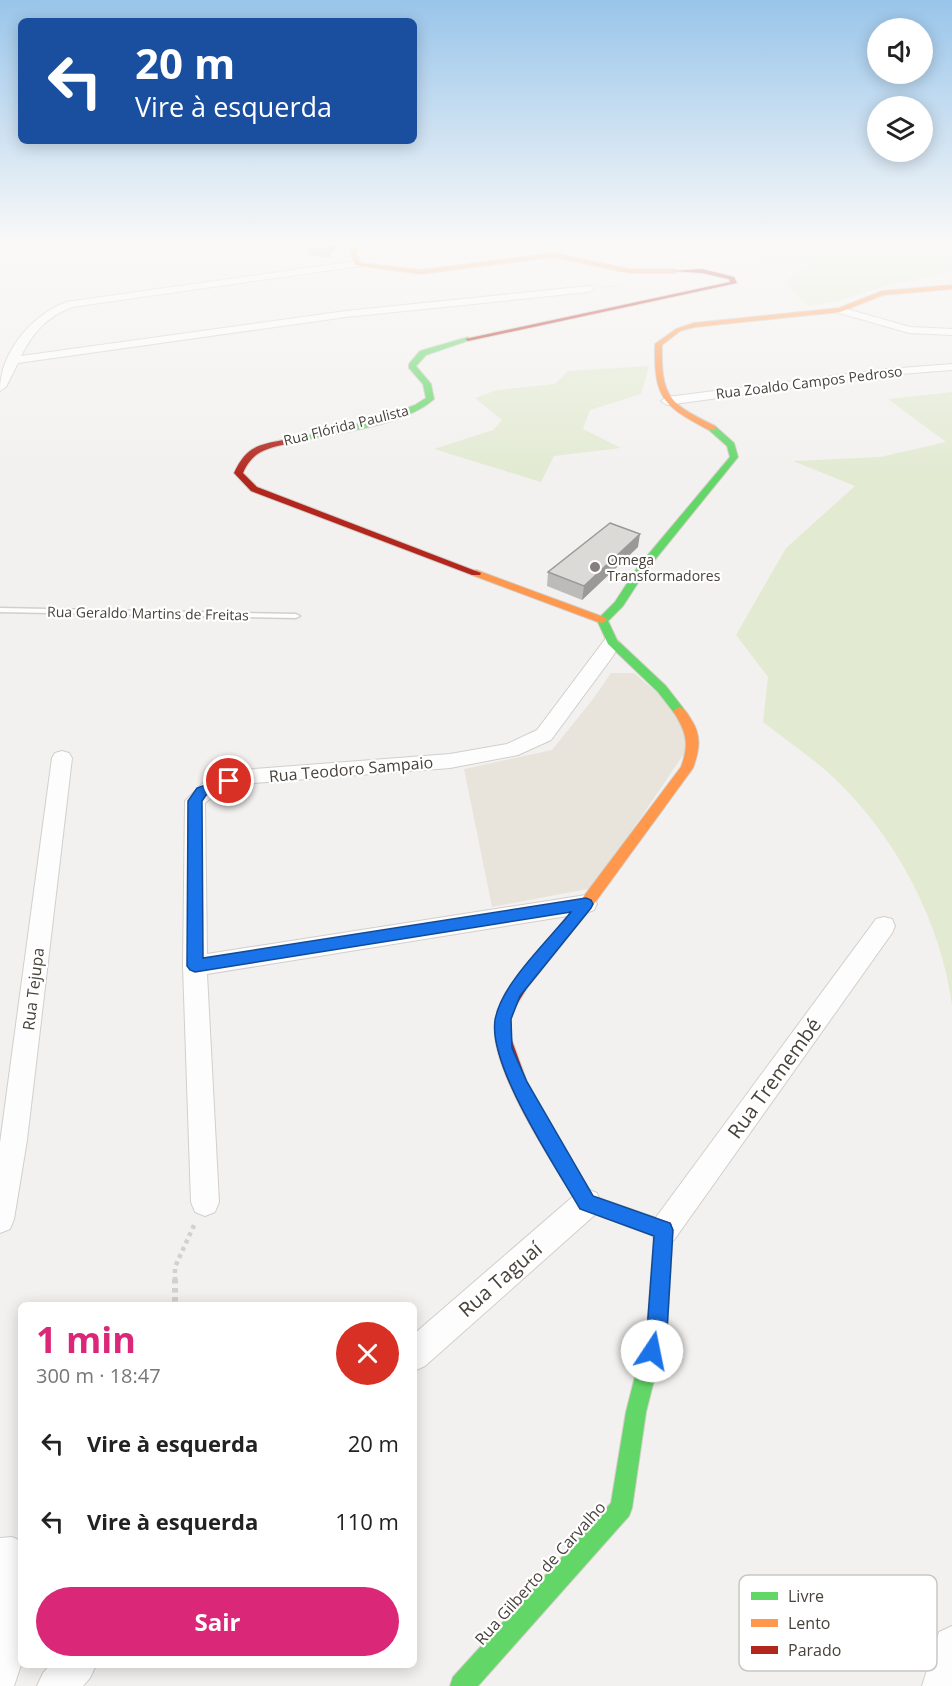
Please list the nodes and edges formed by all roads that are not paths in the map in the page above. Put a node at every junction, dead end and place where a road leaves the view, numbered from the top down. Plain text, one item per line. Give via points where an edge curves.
1 (40, 320) edge
2 (309, 320) edge
3 (552, 320) edge
4 (735, 320) edge
5 (873, 320) edge
6 (952, 332) edge
7 (15, 360) junction
8 (952, 367) edge
9 (0, 387) edge
10 (667, 401) junction
11 (0, 610) edge
12 (296, 616) dead end
13 (603, 620) junction
14 (612, 642) junction
15 (62, 758) dead end
16 (586, 904) junction
17 (884, 926) dead end
18 (195, 966) junction
19 (204, 1202) road end
20 (587, 1203) junction
21 (0, 1219) edge
22 (663, 1230) junction
23 (417, 1352) edge
24 (11, 1555) edge
25 (18, 1595) edge
26 (18, 1614) edge
27 (952, 1646) edge
28 (74, 1668) edge
29 (0, 1674) edge
30 (56, 1686) edge
31 (462, 1686) edge
32 (941, 1686) edge

1 - 7 street via 32,326
2 - 7 street
3 - 13 street, Rua Flórida Paulista via 441,346 416,358 412,366 430,388 430,399 422,406 256,448 240,465 238,473 270,496
4 - 10 street via 678,330 659,344 658,377
5 - 6 street via 909,330
7 - 9 street
8 - 10 street, Rua Zoaldo Campos Pedroso
10 - 13 street via 721,434 731,444 734,458
11 - 12 lane, Rua Geraldo Martins de Freitas
13 - 14 street
14 - 16 street via 680,710 691,727 695,748 687,768
14 - 18 street, Rua Teodoro Sampaio via 544,735 511,750 450,761 242,777 202,792 195,801 194,813
15 - 21 street, Rua Tejupa via 14,1140
16 - 18 street
16 - 20 street via 514,993 503,1019 504,1048 521,1087
17 - 22 street, Rua Tremembé
18 - 19 street, Rua Teodoro Sampaio
20 - 22 street
20 - 23 street, Rua Taguaí
22 - 31 street, Rua Gilberto de Carvalho via 657,1331 636,1412 621,1508
24 - 25 street
26 - 29 street
27 - 32 street
28 - 30 street

